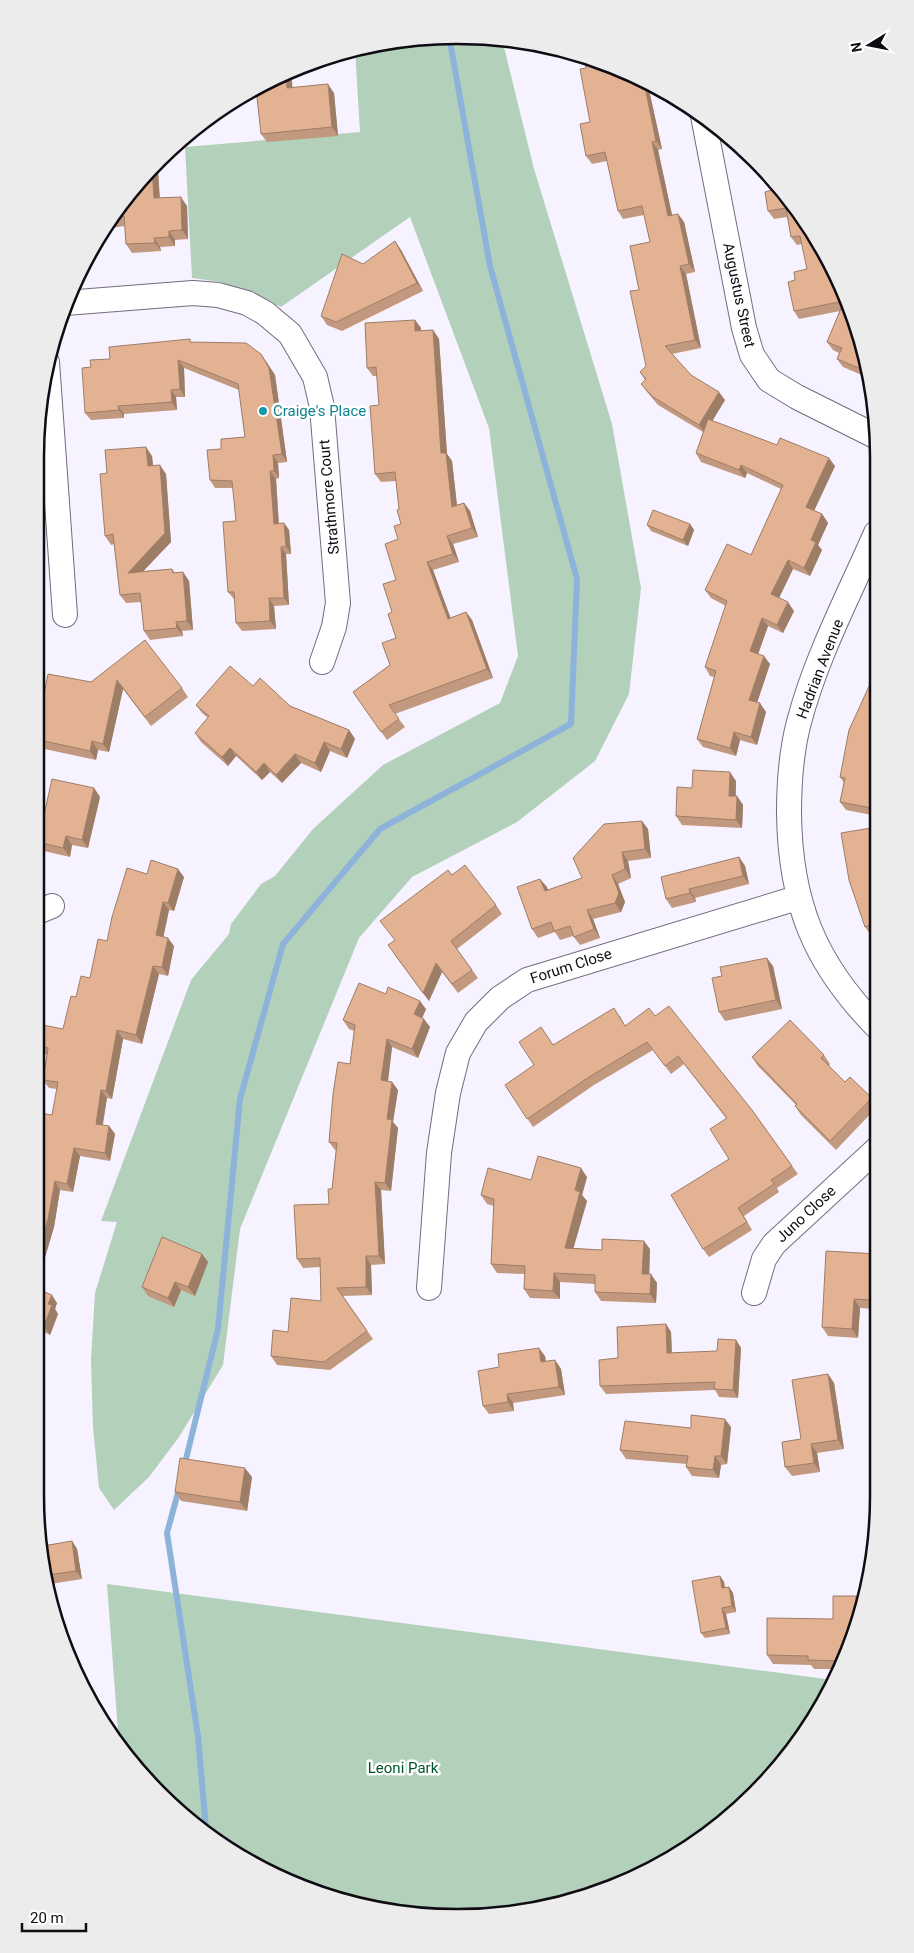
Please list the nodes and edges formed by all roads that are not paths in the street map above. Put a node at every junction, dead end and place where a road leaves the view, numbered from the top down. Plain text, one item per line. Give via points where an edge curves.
1 (705, 126) edge
2 (74, 301) edge
3 (49, 392) edge
4 (869, 433) edge
5 (870, 547) edge
6 (64, 615) dead end
7 (322, 662) dead end
8 (798, 898) junction
9 (870, 1019) edge
10 (870, 1155) edge
11 (429, 1288) dead end
12 (754, 1293) dead end

1 - 4 street, Augustus Street via 752,356 769,380
2 - 7 street, Strathmore Court via 193,293 218,295 246,303 265,313 290,334 315,377 322,407 338,603
3 - 6 street
5 - 8 street, Hadrian Avenue via 812,680 799,723 789,795 792,867
8 - 9 street, Hadrian Avenue via 822,957 858,1008
8 - 11 street, Forum Close via 527,980 500,998 476,1022 458,1053 448,1093 439,1154
10 - 12 street, Juno Close via 774,1244 764,1259

